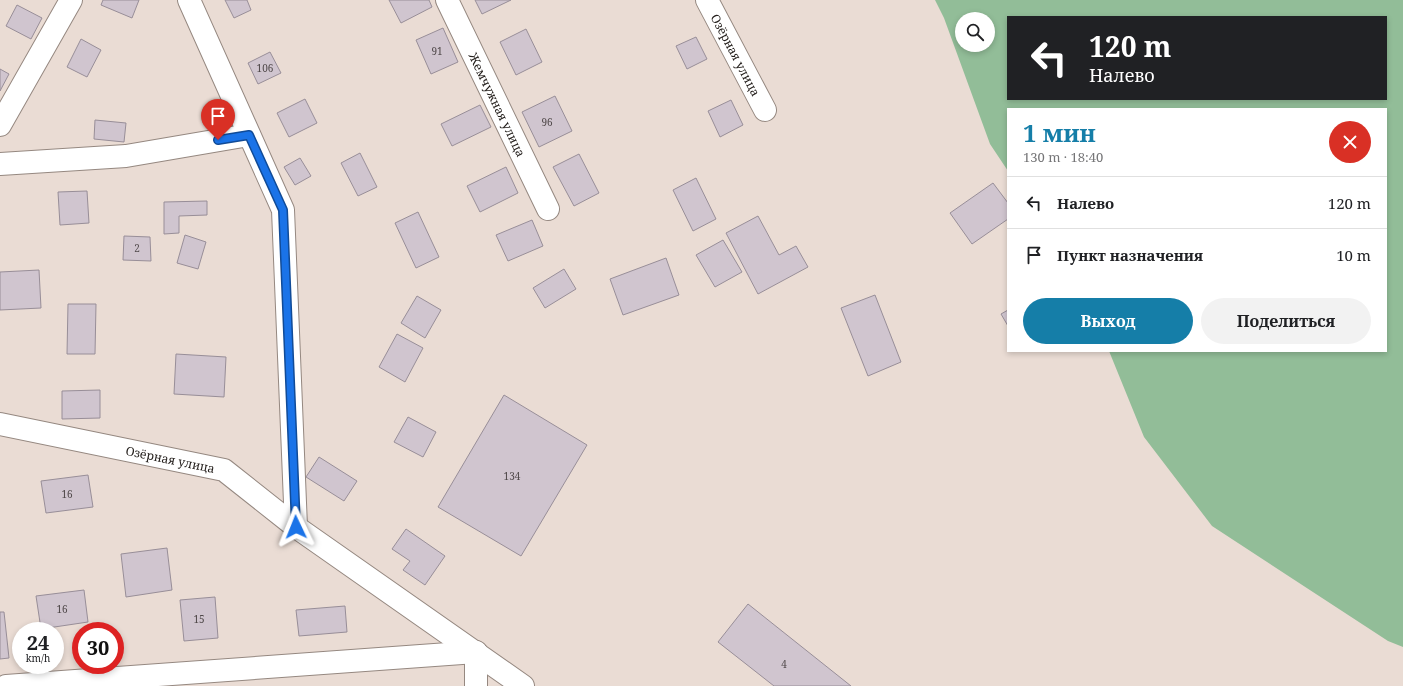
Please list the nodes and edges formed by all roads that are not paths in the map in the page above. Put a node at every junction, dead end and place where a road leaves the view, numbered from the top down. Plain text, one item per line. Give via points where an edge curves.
1 (71, 0) edge
2 (189, 0) edge
3 (447, 0) edge
4 (707, 0) edge
5 (765, 110) dead end
6 (0, 125) edge
7 (249, 135) junction
8 (0, 164) edge
9 (548, 209) dead end
10 (0, 424) edge
11 (296, 527) junction
12 (476, 652) junction
13 (6, 686) edge
14 (476, 686) edge
15 (523, 686) edge

1 - 6 street
2 - 7 street
3 - 9 street, Жемчужная улица
4 - 5 street, Озёрная улица
7 - 8 street via 126,156
7 - 11 street via 283,210
10 - 11 street, Озёрная улица via 224,470
11 - 12 street, Озёрная улица
12 - 13 street
12 - 14 street
12 - 15 street, Озёрная улица

